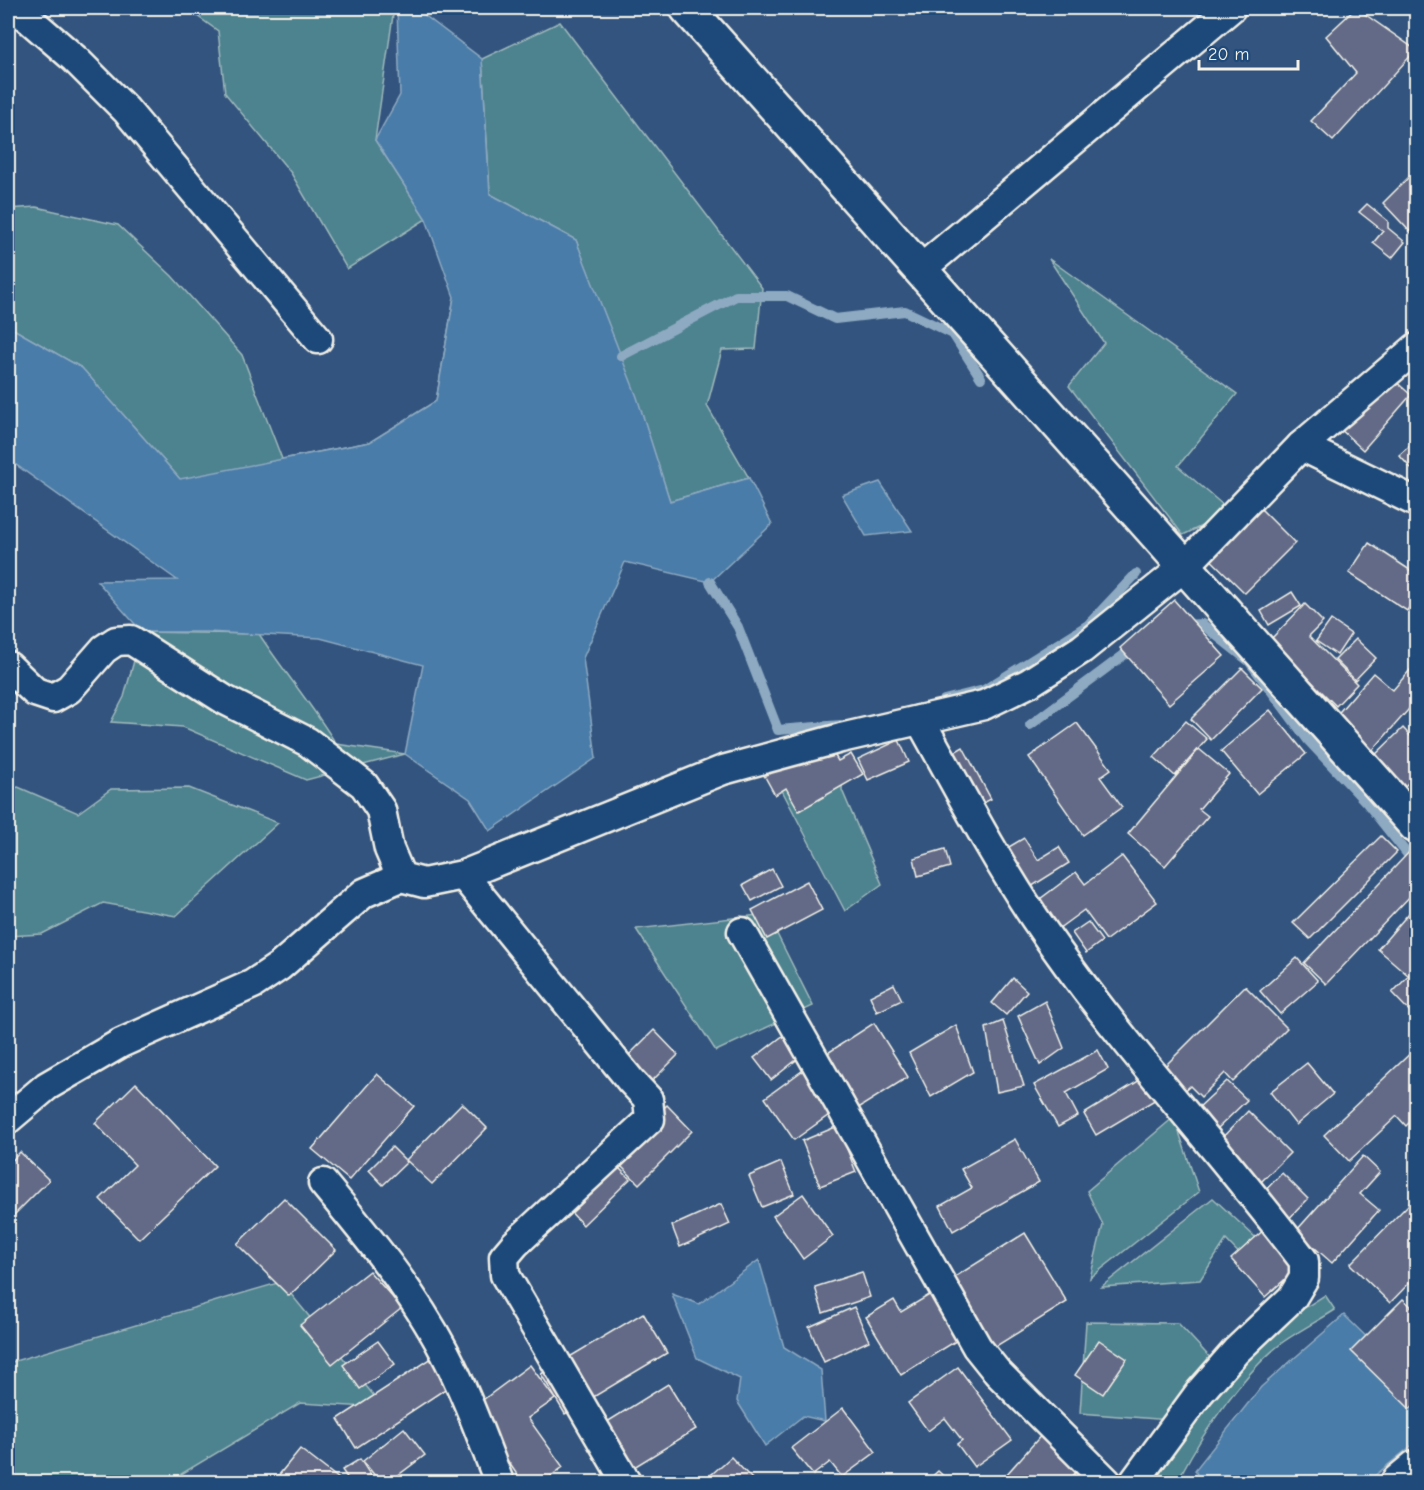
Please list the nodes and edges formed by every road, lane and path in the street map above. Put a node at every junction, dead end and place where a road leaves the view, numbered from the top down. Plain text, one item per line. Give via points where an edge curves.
1 (16, 8) edge
2 (687, 8) edge
3 (1231, 8) edge
4 (920, 270) junction
5 (318, 339) dead end
6 (1416, 348) edge
7 (1301, 447) junction
8 (1416, 502) edge
9 (1184, 567) junction
10 (8, 666) edge
11 (920, 720) junction
12 (1416, 826) edge
13 (463, 876) junction
14 (401, 877) junction
15 (742, 932) dead end
16 (8, 1119) edge
17 (323, 1183) dead end
18 (1416, 1467) edge
19 (499, 1482) edge
20 (626, 1482) edge
21 (1107, 1482) edge
22 (1134, 1482) edge
23 (1398, 1482) edge

1 - 5 street via 126,110
2 - 4 street
3 - 4 street
4 - 9 street
6 - 7 street
7 - 8 street
7 - 9 street
9 - 11 street via 1082,649 1029,683 984,705
9 - 12 street
10 - 14 street via 35,692 53,698 69,689 104,649 116,641 131,640 225,700 308,742 364,785 381,810 389,849
11 - 13 street via 723,770
11 - 22 street via 1035,918 1154,1076 1304,1261 1304,1278 1292,1298 1200,1392
13 - 14 street via 424,883
13 - 20 street via 648,1099 650,1119 504,1257 505,1275
14 - 16 street via 364,893 280,966 253,984 121,1043 46,1086
15 - 21 street via 977,1347
17 - 19 street via 420,1309 461,1387
18 - 23 street

